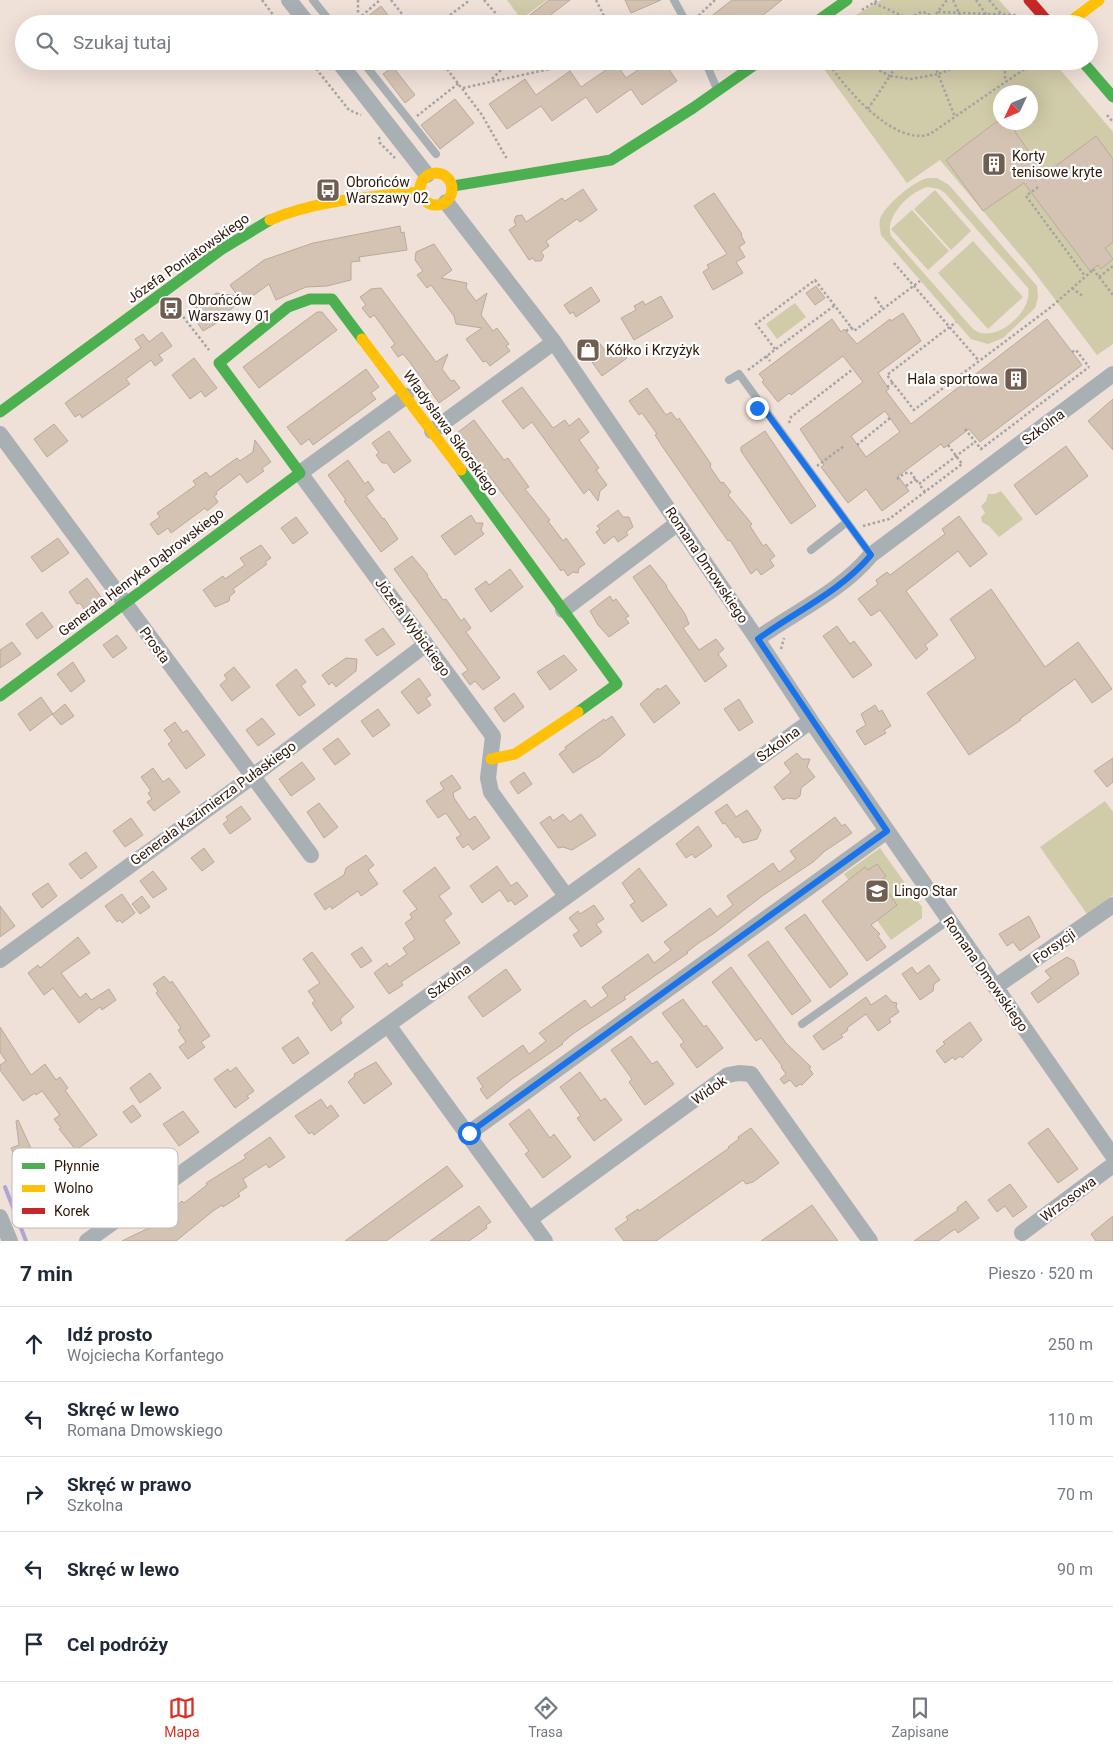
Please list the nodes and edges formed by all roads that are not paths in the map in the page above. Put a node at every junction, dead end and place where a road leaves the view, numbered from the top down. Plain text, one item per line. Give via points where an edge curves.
1 (289, 0) edge
2 (313, 0) edge
3 (674, 0) edge
4 (847, 0) edge
5 (1029, 0) edge
6 (1099, 0) edge
7 (323, 12) junction
8 (302, 15) edge
9 (320, 15) edge
10 (325, 15) edge
11 (684, 15) edge
12 (826, 15) edge
13 (1042, 15) edge
14 (1079, 15) edge
15 (343, 70) edge
16 (369, 70) edge
17 (708, 70) edge
18 (747, 70) edge
19 (1090, 70) edge
20 (718, 91) junction
21 (390, 96) junction
22 (1113, 97) edge
23 (368, 112) junction
24 (436, 154) dead end
25 (427, 175) junction
26 (453, 186) junction
27 (420, 192) junction
28 (446, 202) junction
29 (554, 342) junction
30 (1113, 374) edge
31 (729, 380) dead end
32 (406, 396) junction
33 (761, 405) junction
34 (0, 412) edge
35 (752, 412) dead end
36 (432, 431) junction
37 (0, 434) edge
38 (300, 473) junction
39 (847, 522) junction
40 (678, 523) junction
41 (810, 550) dead end
42 (871, 555) junction
43 (125, 603) junction
44 (563, 610) junction
45 (758, 639) junction
46 (425, 645) junction
47 (0, 696) edge
48 (811, 720) junction
49 (491, 759) junction
50 (253, 776) junction
51 (887, 831) junction
52 (311, 855) dead end
53 (566, 896) junction
54 (1113, 904) edge
55 (949, 920) junction
56 (0, 960) edge
57 (995, 987) junction
58 (802, 1024) dead end
59 (388, 1025) junction
60 (469, 1133) junction
61 (1113, 1156) edge
62 (1113, 1165) edge
63 (178, 1176) edge
64 (0, 1217) edge
65 (530, 1219) junction
66 (106, 1228) edge
67 (1022, 1233) dead end
68 (10, 1241) edge
69 (88, 1241) edge
70 (546, 1241) edge
71 (870, 1241) edge

1 - 8 street
2 - 7 lane
3 - 11 lane
4 - 12 street
5 - 13 street
6 - 14 street
7 - 9 lane
7 - 10 lane
15 - 23 street
16 - 21 lane
17 - 20 lane
18 - 20 street
19 - 22 street
20 - 26 street via 611,160
21 - 23 lane
21 - 24 lane
23 - 25 street
25 - 26 street via 433,172 444,174
25 - 27 street via 421,182
26 - 28 street via 452,195
27 - 28 street via 431,204
27 - 34 street, Józefa Poniatowskiego via 310,209 283,215 261,225 222,249
28 - 29 street, Romana Dmowskiego
29 - 36 street
29 - 40 street, Romana Dmowskiego
30 - 42 street, Szkolna
31 - 33 lane via 739,374
32 - 36 street, Władysława Sikorskiego
32 - 38 street
32 - 38 street, Władysława Sikorskiego via 332,299 310,299 288,307 219,363
33 - 35 lane
33 - 39 lane
36 - 44 street, Władysława Sikorskiego
37 - 43 street, Prosta
38 - 43 street, Generała Henryka Dąbrowskiego
38 - 46 street, Józefa Wybickiego
39 - 41 lane
39 - 42 lane
40 - 44 street
40 - 45 street, Romana Dmowskiego
42 - 45 street, Szkolna via 855,574
43 - 47 street, Generała Henryka Dąbrowskiego
43 - 50 street, Prosta
44 - 49 street, Władysława Sikorskiego via 617,684 510,756 503,760
45 - 48 street, Romana Dmowskiego
46 - 49 street, Józefa Wybickiego via 494,736
46 - 50 street, Generała Kazimierza Pułaskiego
48 - 51 street, Romana Dmowskiego
48 - 53 street, Szkolna
49 - 53 street, Józefa Wybickiego via 488,778 491,792
50 - 52 street, Prosta
50 - 56 street, Generała Kazimierza Pułaskiego
51 - 55 street, Romana Dmowskiego
51 - 60 street
53 - 59 street, Szkolna
54 - 57 street, Forsycji
55 - 57 street, Romana Dmowskiego
55 - 58 lane
57 - 61 street, Romana Dmowskiego
59 - 60 street
59 - 63 street, Szkolna
60 - 65 street
62 - 67 street, Wrzosowa
64 - 68 street
65 - 70 street
65 - 71 street, Widok via 728,1075 739,1073 751,1074
66 - 69 street, Szkolna

